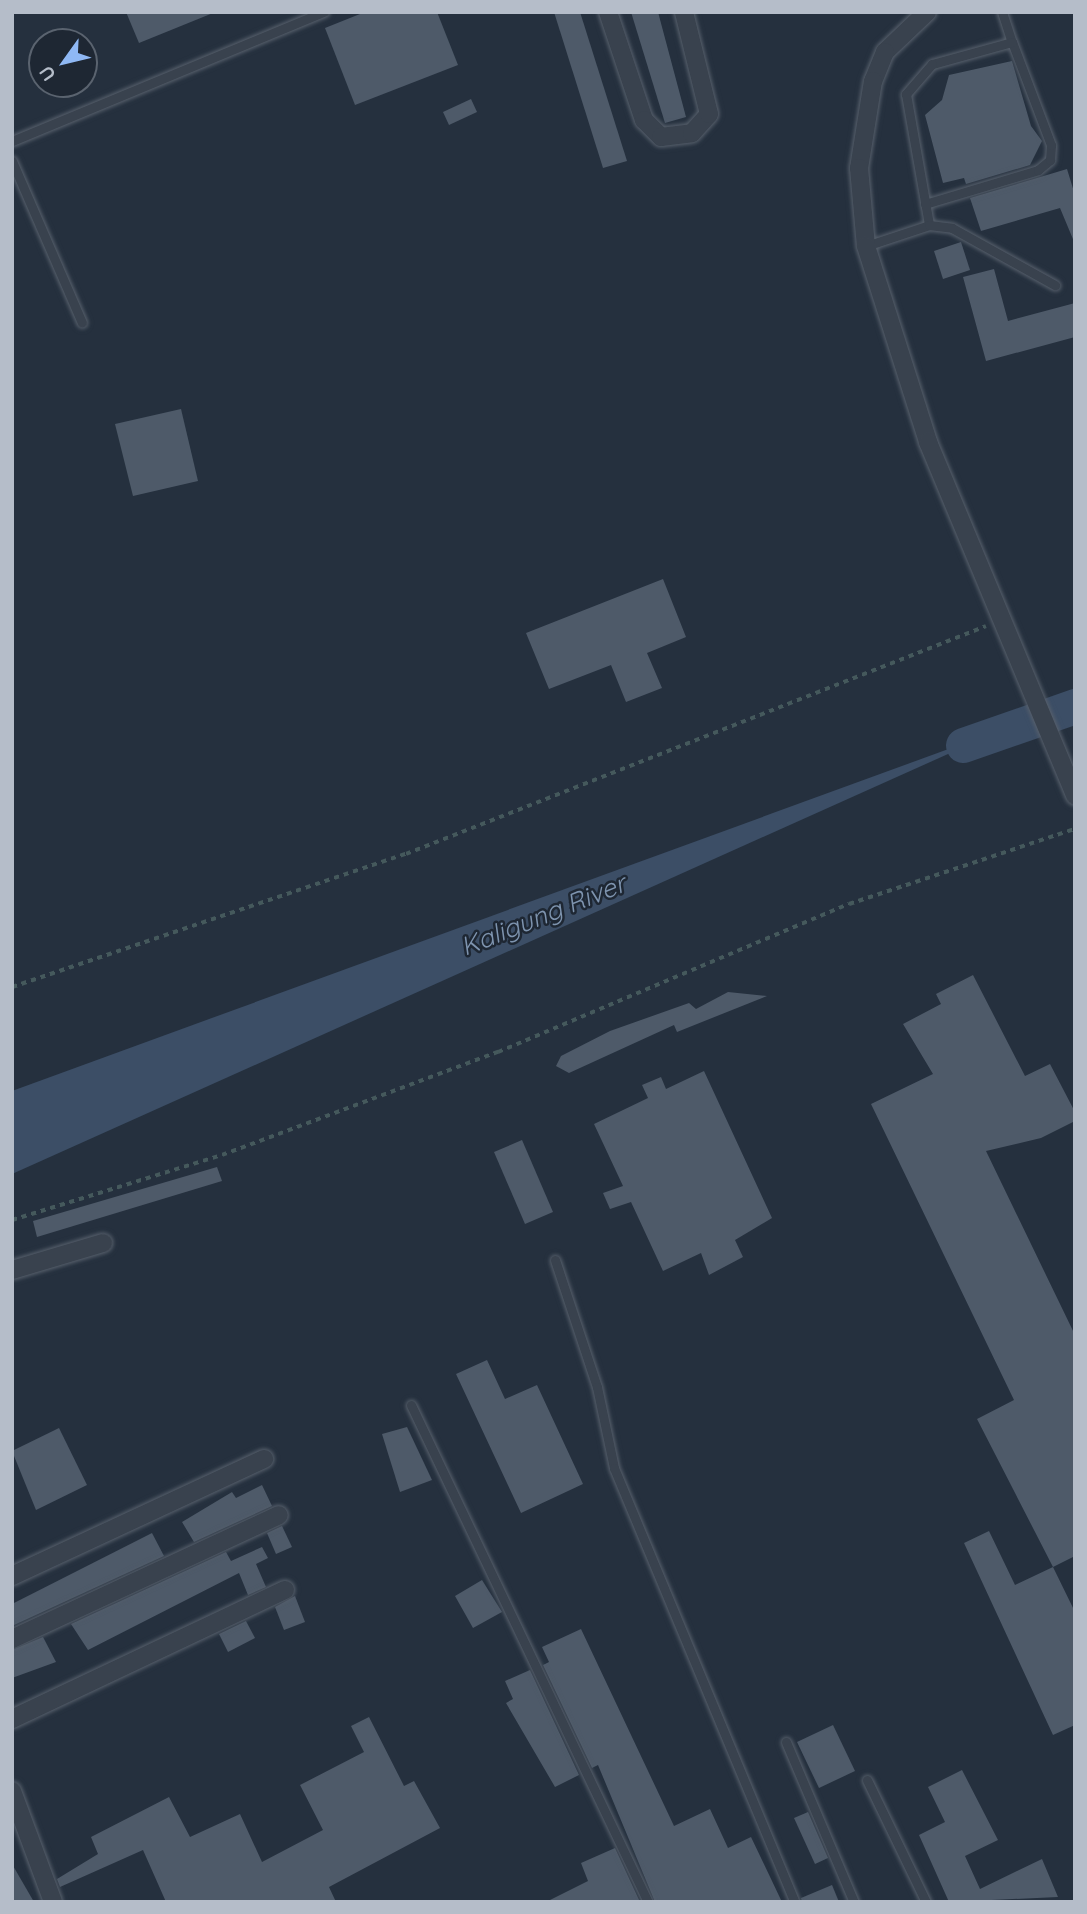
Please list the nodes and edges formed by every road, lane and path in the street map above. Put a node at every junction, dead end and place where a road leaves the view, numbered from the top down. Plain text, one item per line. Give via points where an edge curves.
1 (324, 12) edge
2 (608, 12) edge
3 (684, 12) edge
4 (927, 12) edge
5 (1004, 17) edge
6 (1012, 42) junction
7 (12, 141) edge
8 (12, 161) edge
9 (925, 204) junction
10 (929, 225) junction
11 (866, 246) junction
12 (1055, 285) dead end
13 (82, 323) dead end
14 (1005, 619) junction
15 (1075, 796) edge
16 (1075, 829) edge
17 (12, 987) edge
18 (12, 1220) edge
19 (103, 1243) dead end
20 (555, 1260) dead end
21 (12, 1270) edge
22 (411, 1405) dead end
23 (264, 1459) dead end
24 (279, 1515) dead end
25 (12, 1576) edge
26 (285, 1590) dead end
27 (12, 1639) edge
28 (12, 1719) edge
29 (786, 1742) dead end
30 (867, 1780) dead end
31 (12, 1791) edge
32 (53, 1902) edge
33 (649, 1902) edge
34 (795, 1902) edge
35 (854, 1902) edge
36 (926, 1902) edge

1 - 7 lane
2 - 3 street via 644,120 661,136 692,133 709,114
4 - 11 street via 885,52 873,81 859,168
5 - 6 lane
6 - 9 lane via 932,64 906,94
6 - 9 lane via 1051,145 1050,160 1038,170
8 - 13 lane
9 - 10 lane
10 - 11 lane
10 - 12 lane via 951,228
11 - 14 street via 928,442
14 - 15 street
14 - 17 path via 406,855
16 - 18 path via 849,904 498,1052 222,1155
19 - 21 street
20 - 34 lane via 597,1387 614,1468
22 - 33 lane
23 - 25 street
24 - 27 street
26 - 28 street
29 - 35 lane
30 - 36 lane
31 - 32 street

